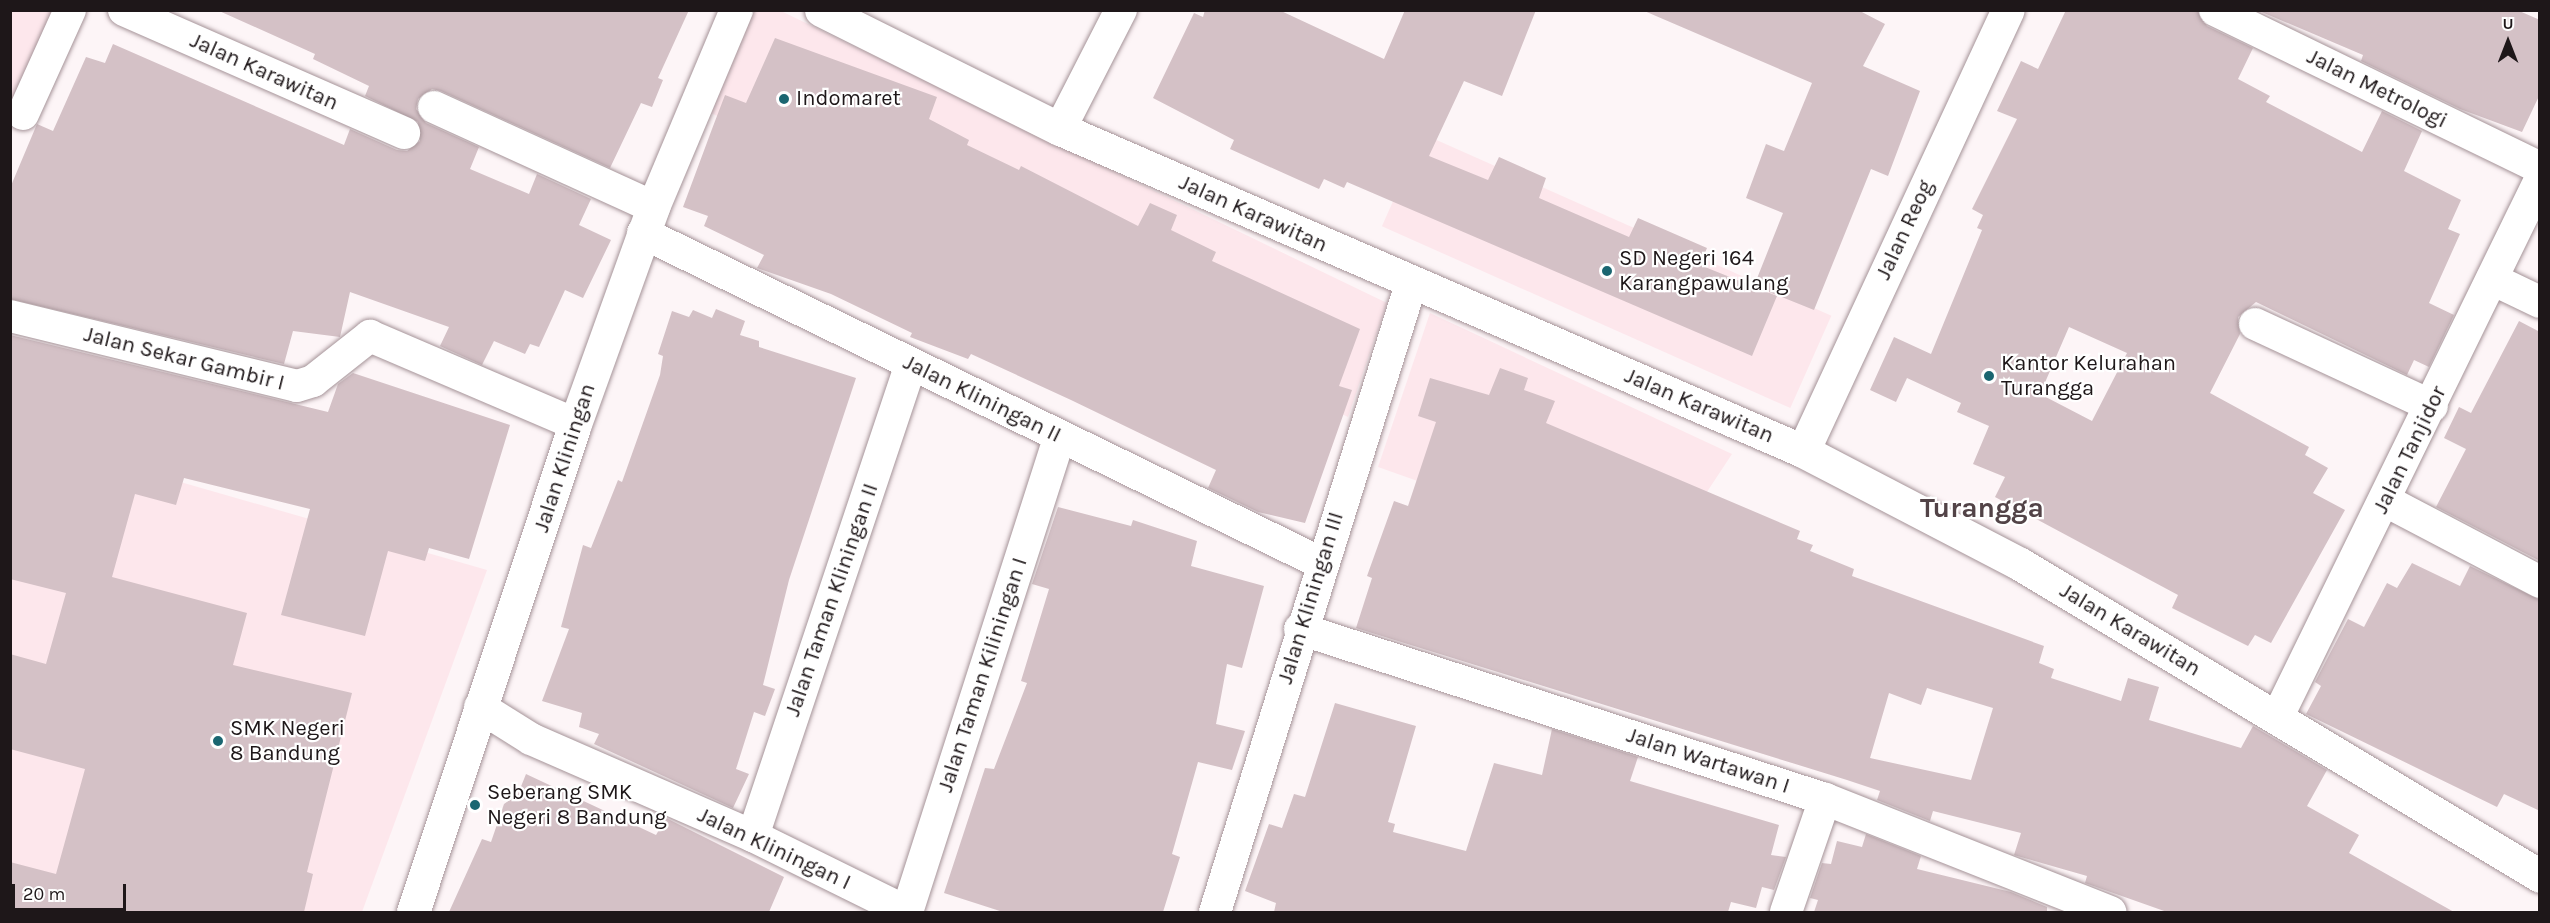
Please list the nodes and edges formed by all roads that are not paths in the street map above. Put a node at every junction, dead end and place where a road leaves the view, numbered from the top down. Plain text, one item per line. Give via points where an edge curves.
1 (70, 10) edge
2 (124, 10) edge
3 (735, 10) edge
4 (821, 10) edge
5 (1121, 10) edge
6 (2008, 10) edge
7 (2215, 10) edge
8 (434, 106) dead end
9 (23, 114) dead end
10 (1060, 129) junction
11 (404, 133) dead end
12 (2540, 168) edge
13 (2540, 180) edge
14 (648, 220) junction
15 (2492, 279) junction
16 (1411, 284) junction
17 (2540, 302) edge
18 (10, 316) edge
19 (2255, 324) dead end
20 (911, 364) junction
21 (2432, 406) junction
22 (575, 424) junction
23 (1059, 438) junction
24 (1803, 451) junction
25 (2386, 501) junction
26 (1321, 562) junction
27 (2540, 582) edge
28 (1300, 629) junction
29 (480, 707) junction
30 (2277, 718) junction
31 (1825, 799) junction
32 (753, 836) junction
33 (2540, 876) edge
34 (1223, 910) edge
35 (413, 912) edge
36 (907, 912) edge
37 (1786, 912) edge
38 (2110, 912) edge

1 - 9 street
2 - 11 street, Jalan Karawitan
3 - 14 street, Jalan Kliningan
4 - 10 street, Jalan Karawitan
5 - 10 street
6 - 24 street, Jalan Reog
7 - 12 street, Jalan Metrologi
8 - 14 street
10 - 16 street, Jalan Karawitan
13 - 15 street, Jalan Tanjidor
14 - 20 street, Jalan Kliningan II
14 - 22 street, Jalan Kliningan
15 - 17 street
15 - 21 street, Jalan Tanjidor
16 - 24 street, Jalan Karawitan
16 - 26 street, Jalan Kliningan III
18 - 22 street, Jalan Sekar Gambir I via 297,386 313,381 370,336
19 - 21 street
20 - 23 street, Jalan Kliningan II
20 - 32 street, Jalan Taman Kliningan II
21 - 25 street, Jalan Tanjidor
22 - 29 street, Jalan Kliningan
23 - 26 street, Jalan Kliningan II
23 - 36 street, Jalan Taman Kiliningan I
24 - 30 street, Jalan Karawitan via 2020,564
25 - 27 street
25 - 30 street, Jalan Tanjidor
26 - 28 street, Jalan Kliningan III
28 - 31 street, Jalan Wartawan I
28 - 34 street, Jalan Kliningan III
29 - 32 street, Jalan Kliningan I via 531,739
29 - 35 street, Jalan Kliningan
30 - 33 street, Jalan Karawitan
31 - 37 street
31 - 38 street, Jalan Wartawan I
32 - 36 street, Jalan Kliningan I

